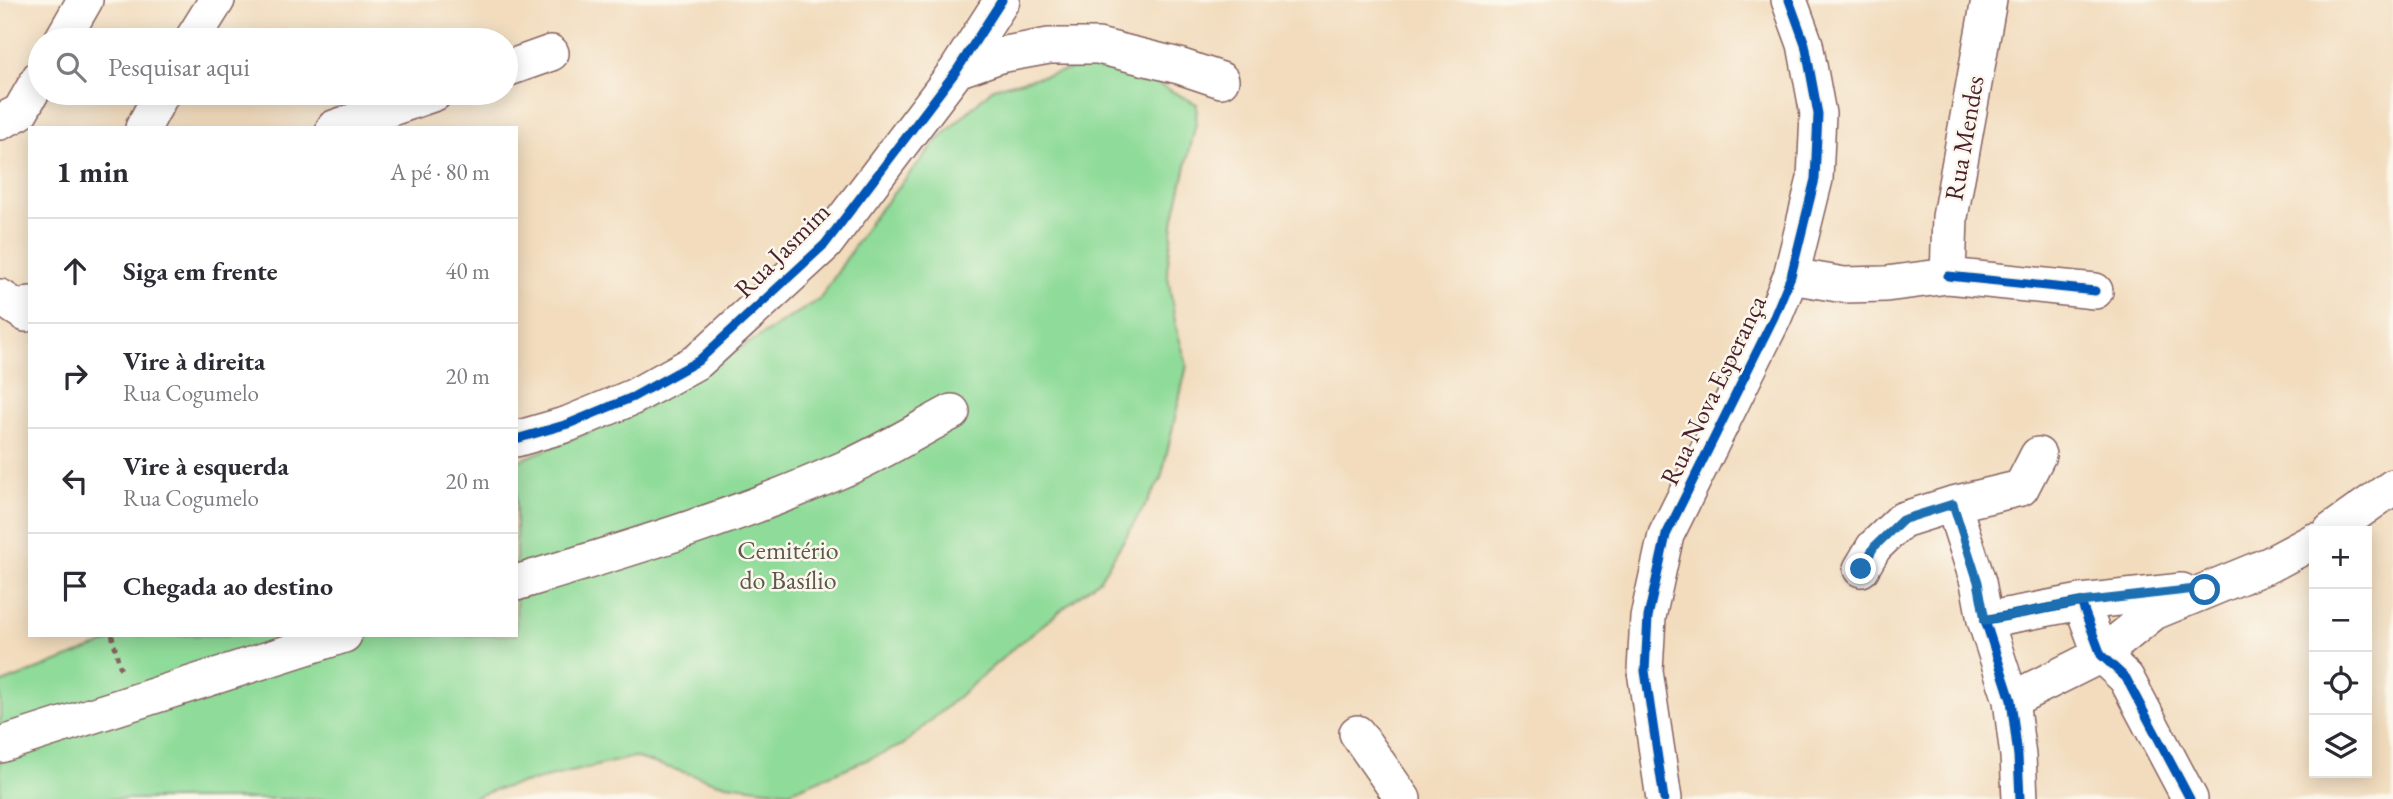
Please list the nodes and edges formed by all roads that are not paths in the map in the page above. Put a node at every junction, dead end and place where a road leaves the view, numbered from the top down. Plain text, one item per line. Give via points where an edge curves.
1 (85, 0) edge
2 (217, 0) edge
3 (1002, 0) edge
4 (1789, 0) edge
5 (1989, 0) edge
6 (69, 28) edge
7 (200, 28) edge
8 (551, 53) dead end
9 (518, 64) edge
10 (957, 70) junction
11 (1221, 80) dead end
12 (28, 97) edge
13 (155, 105) edge
14 (400, 105) edge
15 (0, 122) edge
16 (144, 126) edge
17 (340, 126) edge
18 (1791, 276) junction
19 (1948, 276) junction
20 (2095, 291) dead end
21 (952, 412) dead end
22 (518, 438) edge
23 (2038, 456) dead end
24 (2393, 487) edge
25 (1953, 504) junction
26 (2338, 526) edge
27 (2309, 544) edge
28 (1861, 569) dead end
29 (518, 582) edge
30 (2213, 587) junction
31 (2081, 602) junction
32 (1985, 620) junction
33 (338, 637) edge
34 (2101, 655) junction
35 (2011, 700) junction
36 (1357, 733) dead end
37 (0, 745) edge
38 (1403, 799) edge
39 (1664, 799) edge
40 (2020, 799) edge
41 (2190, 799) edge

1 - 6 street
2 - 7 street
3 - 10 street, Rua Jasmim
4 - 18 street, Rua Nova Esperança via 1805,44 1818,114 1815,179
5 - 19 street, Rua Mendes via 1950,217
8 - 9 street
10 - 11 street via 1000,55 1049,46 1098,46
10 - 22 street, Rua Jasmim via 825,244 698,361 633,397
12 - 15 street via 20,111
13 - 16 street
14 - 17 street
18 - 19 street via 1843,285
18 - 39 street, Rua Nova Esperança via 1666,535 1648,617 1645,671
19 - 20 street
21 - 29 street via 844,469 733,512
23 - 25 street via 2021,488
24 - 26 street
25 - 28 street via 1902,520 1874,547
25 - 32 street
27 - 30 street
30 - 31 street
30 - 34 street via 2154,612
31 - 32 street
31 - 34 street
32 - 35 street
33 - 37 street
34 - 35 street
34 - 41 street via 2126,678
35 - 40 street
36 - 38 street

